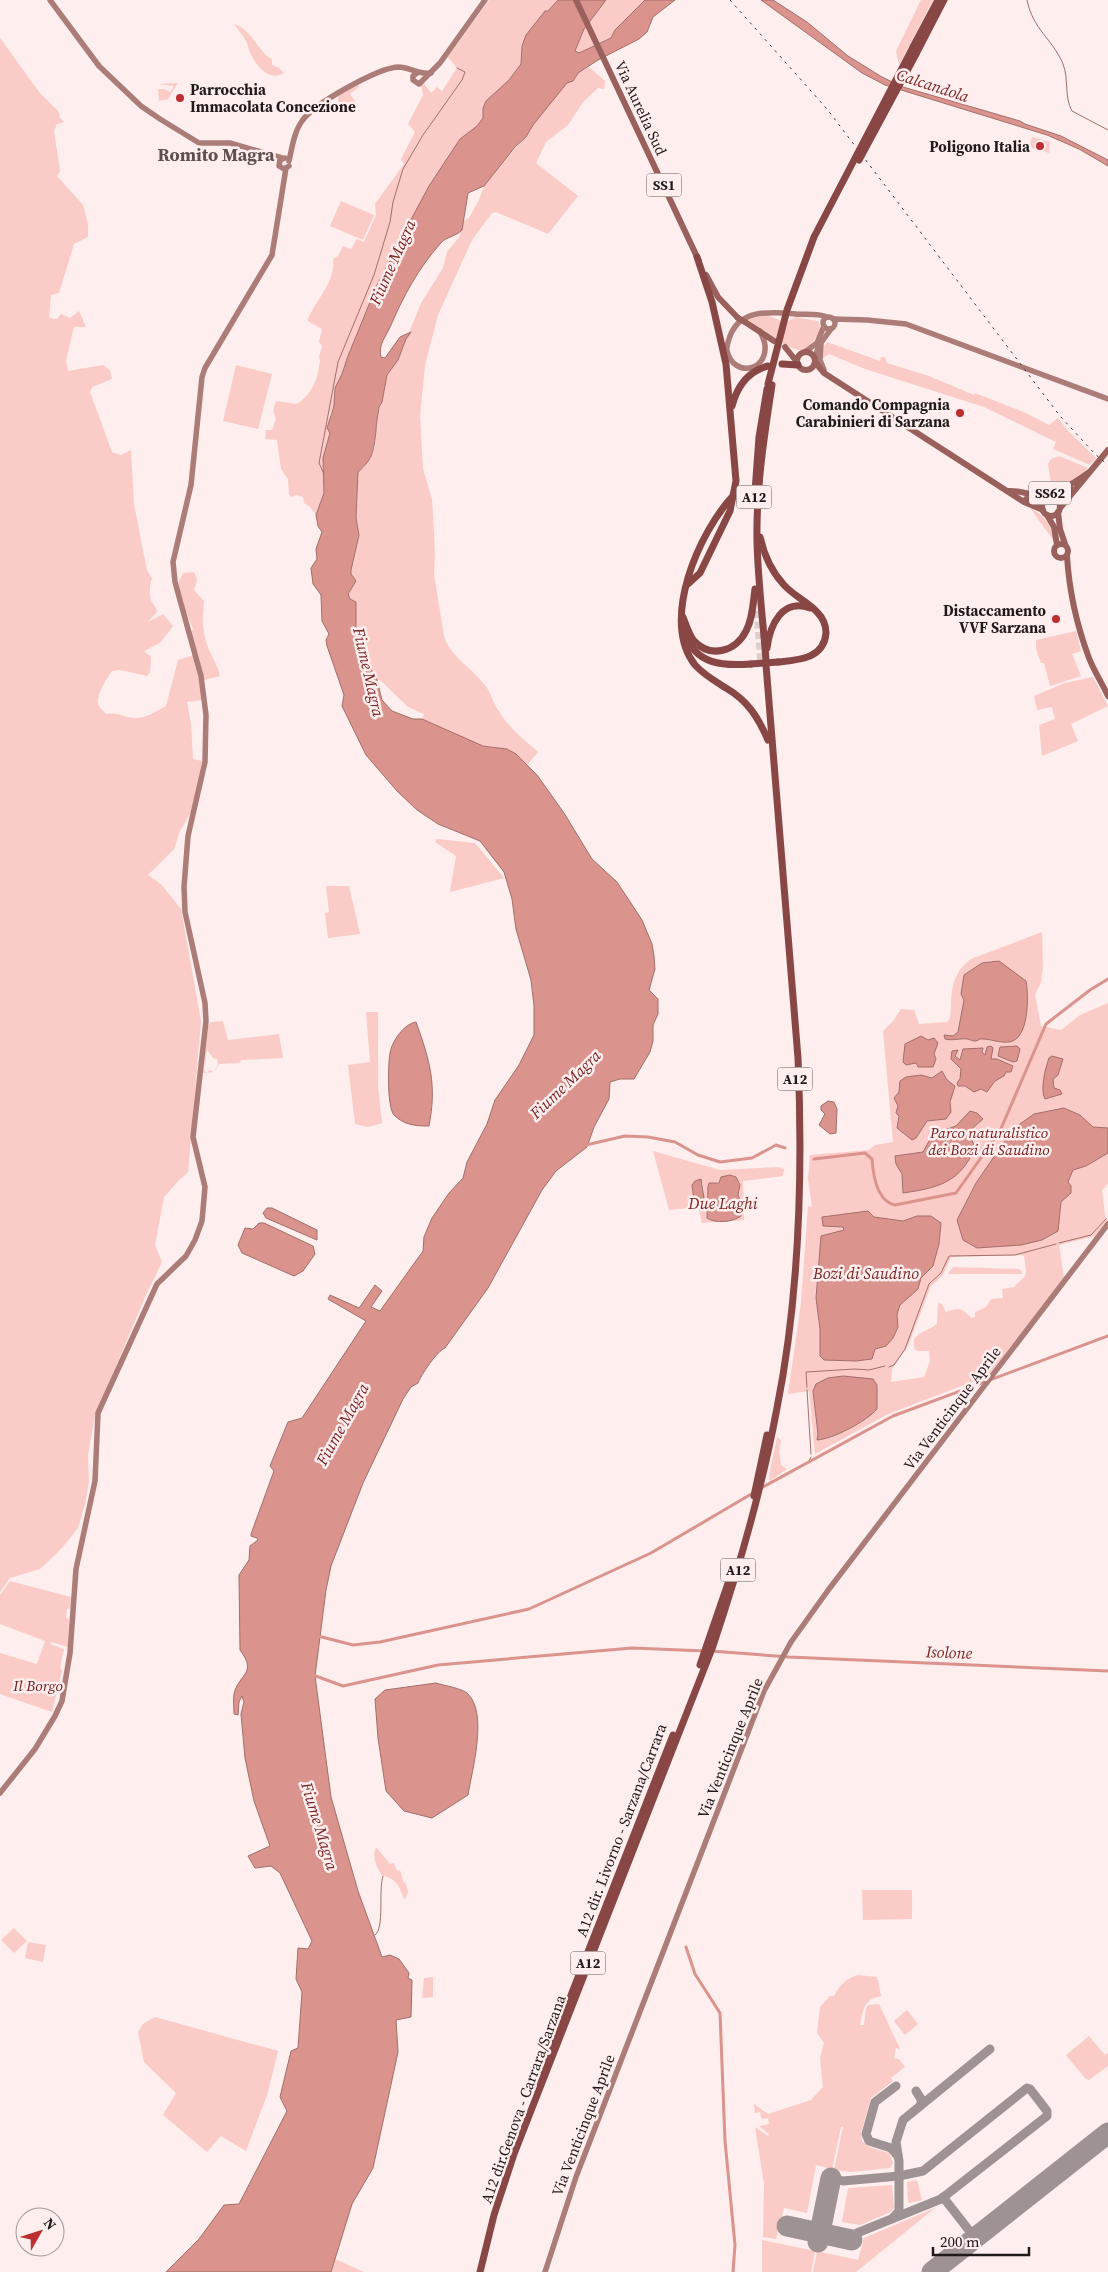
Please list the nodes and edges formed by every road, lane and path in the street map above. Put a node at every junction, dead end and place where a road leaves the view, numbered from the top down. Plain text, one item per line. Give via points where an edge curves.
1 (50, 0) edge
2 (485, 0) edge
3 (576, 0) edge
4 (938, 0) edge
5 (944, 0) edge
6 (914, 51) junction
7 (431, 72) junction
8 (417, 74) junction
9 (422, 81) junction
10 (284, 163) junction
11 (697, 257) junction
12 (851, 320) junction
13 (827, 321) junction
14 (832, 328) junction
15 (760, 331) junction
16 (774, 340) dead end
17 (821, 343) junction
18 (726, 349) junction
19 (803, 353) junction
20 (815, 361) junction
21 (798, 363) junction
22 (726, 364) junction
23 (782, 364) dead end
24 (768, 366) dead end
25 (808, 370) junction
26 (835, 380) junction
27 (770, 384) junction
28 (1108, 399) edge
29 (731, 411) junction
30 (1108, 450) edge
31 (1088, 473) junction
32 (1080, 479) junction
33 (1007, 491) junction
34 (733, 496) junction
35 (1055, 499) junction
36 (1045, 502) junction
37 (1059, 510) junction
38 (1045, 512) junction
39 (757, 525) junction
40 (1061, 544) junction
41 (1066, 556) junction
42 (1059, 558) junction
43 (1069, 580) junction
44 (688, 584) junction
45 (755, 589) junction
46 (757, 611) tunnel mouth
47 (819, 614) junction
48 (683, 616) junction
49 (765, 662) junction
50 (1108, 696) edge
51 (768, 740) junction
52 (1108, 1224) edge
53 (757, 1492) junction
54 (709, 1651) junction
55 (0, 1793) edge
56 (475, 2272) edge
57 (480, 2272) edge
58 (545, 2272) edge

1 - 10 main road via 100,67 160,120 199,143 224,142 272,156
2 - 7 main road
3 - 11 main road, Via Aurelia Sud / SS1
4 - 6 highway, A12
5 - 6 highway, A12
6 - 27 highway, A12, bridge via 819,238 791,310
7 - 8 main road
7 - 9 main road
8 - 9 main road via 423,78
8 - 9 main road via 416,83
8 - 10 main road via 409,68 389,68 314,109 300,124
10 - 55 main road via 285,178 272,255 202,376 191,485 173,562 175,582 201,676 206,715 204,762 188,836 184,887 185,912 205,1003 206,1021 193,1138 204,1179 204,1212 200,1230 190,1249 157,1284 98,1413 95,1481 76,1569 70,1653 59,1709 34,1749
11 - 15 main road, Via Aurelia Sud / SS1 via 718,297 732,312
11 - 22 highway via 712,302
12 - 13 main road
12 - 14 main road
12 - 28 main road via 900,323 926,330
13 - 14 main road
13 - 14 main road
13 - 18 main road via 813,315 765,311 748,316 734,327
13 - 19 main road via 817,343
14 - 17 main road
15 - 16 main road, Via Aurelia Sud / SS1
15 - 18 main road via 766,349 755,366 738,368
17 - 20 main road
17 - 26 main road via 822,366
18 - 22 main road
19 - 20 main road via 810,353
19 - 21 main road
19 - 21 main road via 784,347
20 - 25 main road
20 - 26 main road via 821,371
21 - 23 highway
21 - 25 main road via 801,369
22 - 29 highway
24 - 29 highway via 742,382
25 - 26 main road
26 - 33 main road
27 - 39 highway, A12 / A12
27 - 45 highway, A12 / A12 via 759,437 755,483
29 - 34 highway via 736,481
30 - 31 main road, SS62
31 - 32 main road, SS62
31 - 37 main road, SS62
32 - 33 main road, SS62 via 1048,494
32 - 35 main road, SS62
33 - 36 main road via 1029,501
33 - 38 main road
34 - 44 highway via 711,526 691,566
34 - 44 highway via 730,511 700,573
35 - 36 main road
35 - 37 main road
36 - 38 main road
37 - 38 main road via 1053,516
37 - 40 main road
38 - 40 main road
39 - 47 highway via 768,562 776,575 792,593
39 - 49 highway, A12 / A12
40 - 41 main road via 1069,550
40 - 42 main road via 1054,551
41 - 42 main road
41 - 43 main road
42 - 43 main road
43 - 50 main road via 1084,646
44 - 48 highway
45 - 46 highway, A12 / A12
45 - 48 highway via 748,629 729,649 716,652 700,646 691,637
47 - 48 highway, bridge via 826,629 822,646 815,654 778,662 720,665 702,658 687,640
47 - 49 highway via 801,606 781,612 771,628
48 - 51 highway via 681,634 691,659 707,676 735,693 751,708
49 - 51 highway, A12 / A12
49 - 53 highway, A12 / A12 via 798,1058 801,1174 787,1349 778,1407
51 - 53 highway, A12 / A12 via 794,1057 796,1175 791,1273 782,1350
52 - 58 main road, Via Venticinque Aprile via 829,1589 787,1650 764,1691 579,2169
53 - 54 highway, A12 dir.Genova - Carrara/Sarzana / A12 via 737,1575
54 - 56 highway, A12 dir. Livorno - Sarzana/Carrara / A12 via 510,2152
54 - 57 highway, A12 dir.Genova - Carrara/Sarzana / A12 via 514,2154

